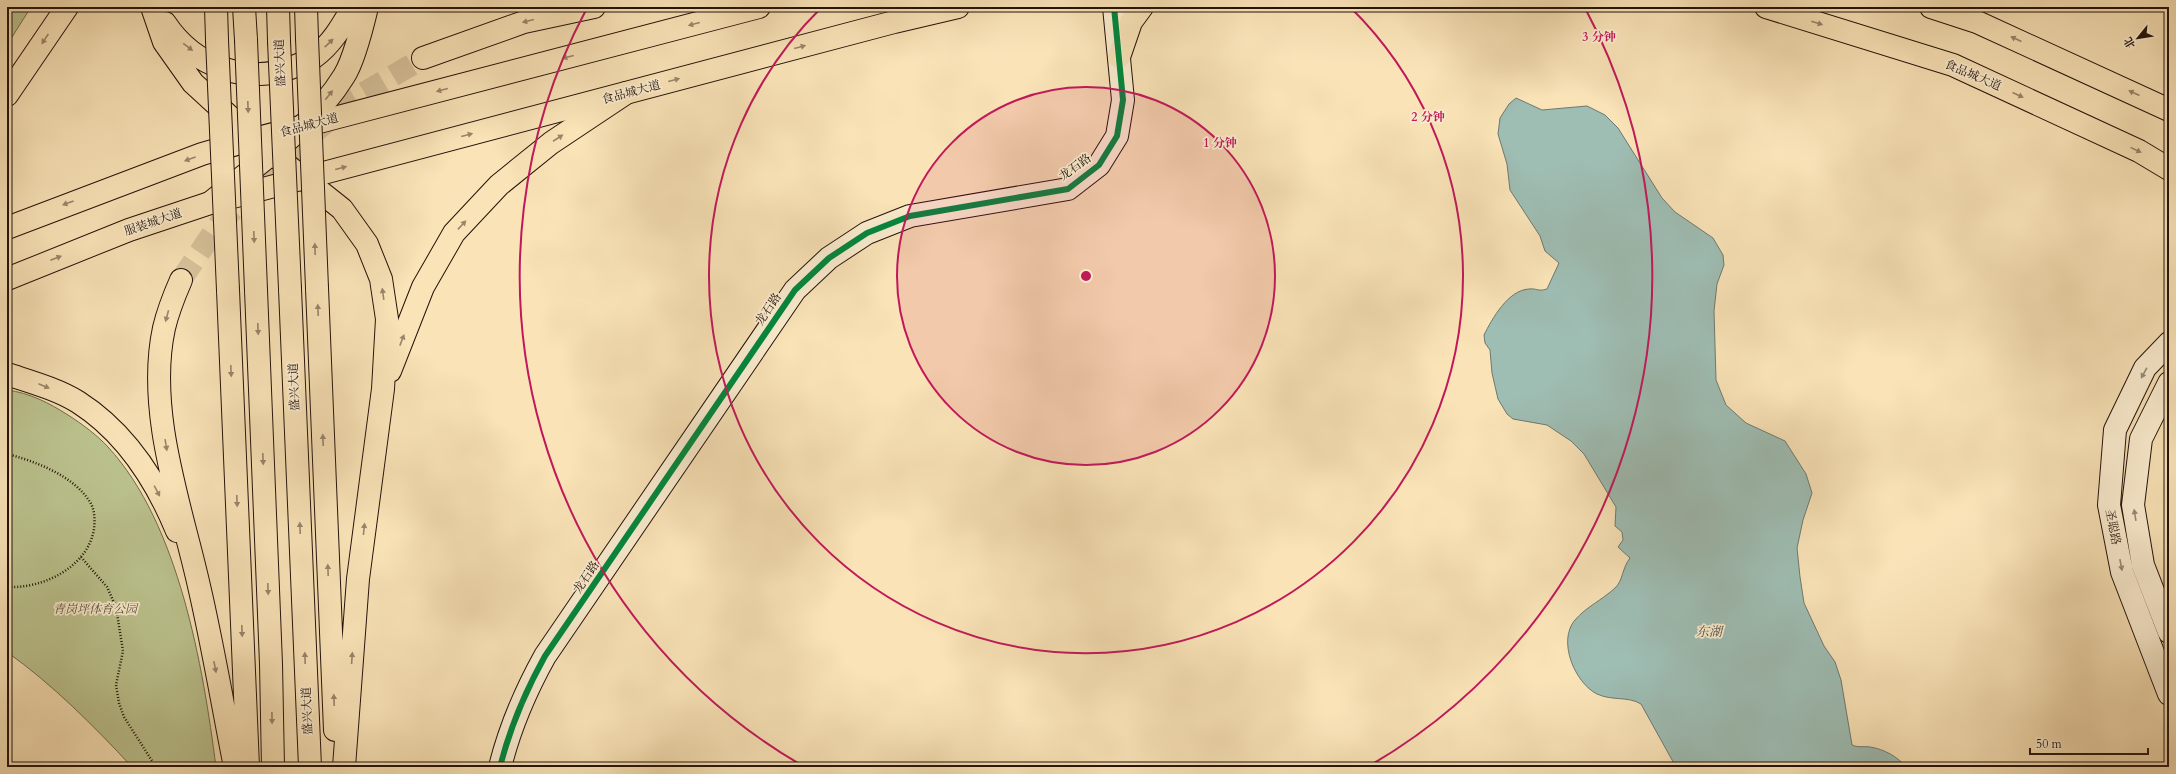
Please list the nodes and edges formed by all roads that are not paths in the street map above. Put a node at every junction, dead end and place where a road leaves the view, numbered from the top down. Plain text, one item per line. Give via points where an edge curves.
1 (67, 7) edge
2 (152, 7) edge
3 (155, 7) edge
4 (216, 7) edge
5 (244, 7) edge
6 (278, 7) edge
7 (306, 7) edge
8 (352, 7) edge
9 (367, 7) edge
10 (594, 7) edge
11 (759, 7) edge
12 (958, 7) edge
13 (1114, 7) edge
14 (1142, 7) edge
15 (1766, 7) edge
16 (1935, 8) edge
17 (1119, 57) junction
18 (423, 58) tunnel mouth
19 (626, 93) junction
20 (7, 95) edge
21 (2169, 110) edge
22 (305, 126) junction
23 (254, 139) junction
24 (272, 153) junction
25 (2169, 169) edge
26 (304, 178) junction
27 (210, 203) junction
28 (31, 217) junction
29 (7, 228) edge
30 (7, 238) edge
31 (17, 268) edge
32 (7, 279) edge
33 (181, 280) tunnel mouth
34 (2169, 343) edge
35 (7, 374) edge
36 (2169, 383) edge
37 (382, 389) junction
38 (199, 588) junction
39 (2169, 632) edge
40 (2169, 694) edge
41 (236, 767) edge
42 (248, 767) edge
43 (273, 767) edge
44 (310, 767) edge
45 (336, 767) edge
46 (344, 767) edge
47 (500, 767) edge

1 -> 20 main road
2 - 23 main road via 164,42 193,83
3 -> 8 main road via 174,37 213,66 247,76 282,72 314,58 339,34
4 -> 42 main road, bridge
5 -> 43 main road, bridge
44 -> 6 main road, 盛兴大道, bridge
45 -> 7 main road, bridge
22 -> 9 main road via 344,76
10 -> 18 main road via 524,22
11 -> 22 main road, 食品城大道
19 -> 12 main road, 食品城大道
13 - 17 street, 龙石路
14 - 17 main road via 1131,22
15 -> 25 main road, 食品城大道 via 1953,64 2139,151
21 -> 16 main road via 1977,22
17 - 47 street, 龙石路 via 1123,100 1117,136 1099,166 1068,189 910,216 868,233 829,258 795,290 545,656 522,698 508,735
26 -> 19 main road, 食品城大道
37 -> 19 main road via 423,287 454,233 499,185 551,143
22 - 23 main road, 食品城大道
22 - 24 main road
23 - 24 main road
23 -> 28 main road via 202,154
24 - 26 main road
24 - 27 main road
26 - 27 main road, 服装城大道
37 -> 26 main road via 387,319 381,279 367,244 342,209
31 -> 27 main road, 服装城大道
28 - 29 main road
28 - 30 main road
31 - 32 main road, 服装城大道
33 -> 38 main road via 164,330 159,368 161,411 167,452
34 -> 40 street, 圣聪路 via 2145,368 2115,430 2109,504 2122,572
35 -> 38 main road via 40,384 77,402 107,424 132,451 155,486
39 -> 36 street, 圣聪路 via 2143,565 2133,505 2141,439
46 -> 37 main road via 358,579
38 -> 41 main road

